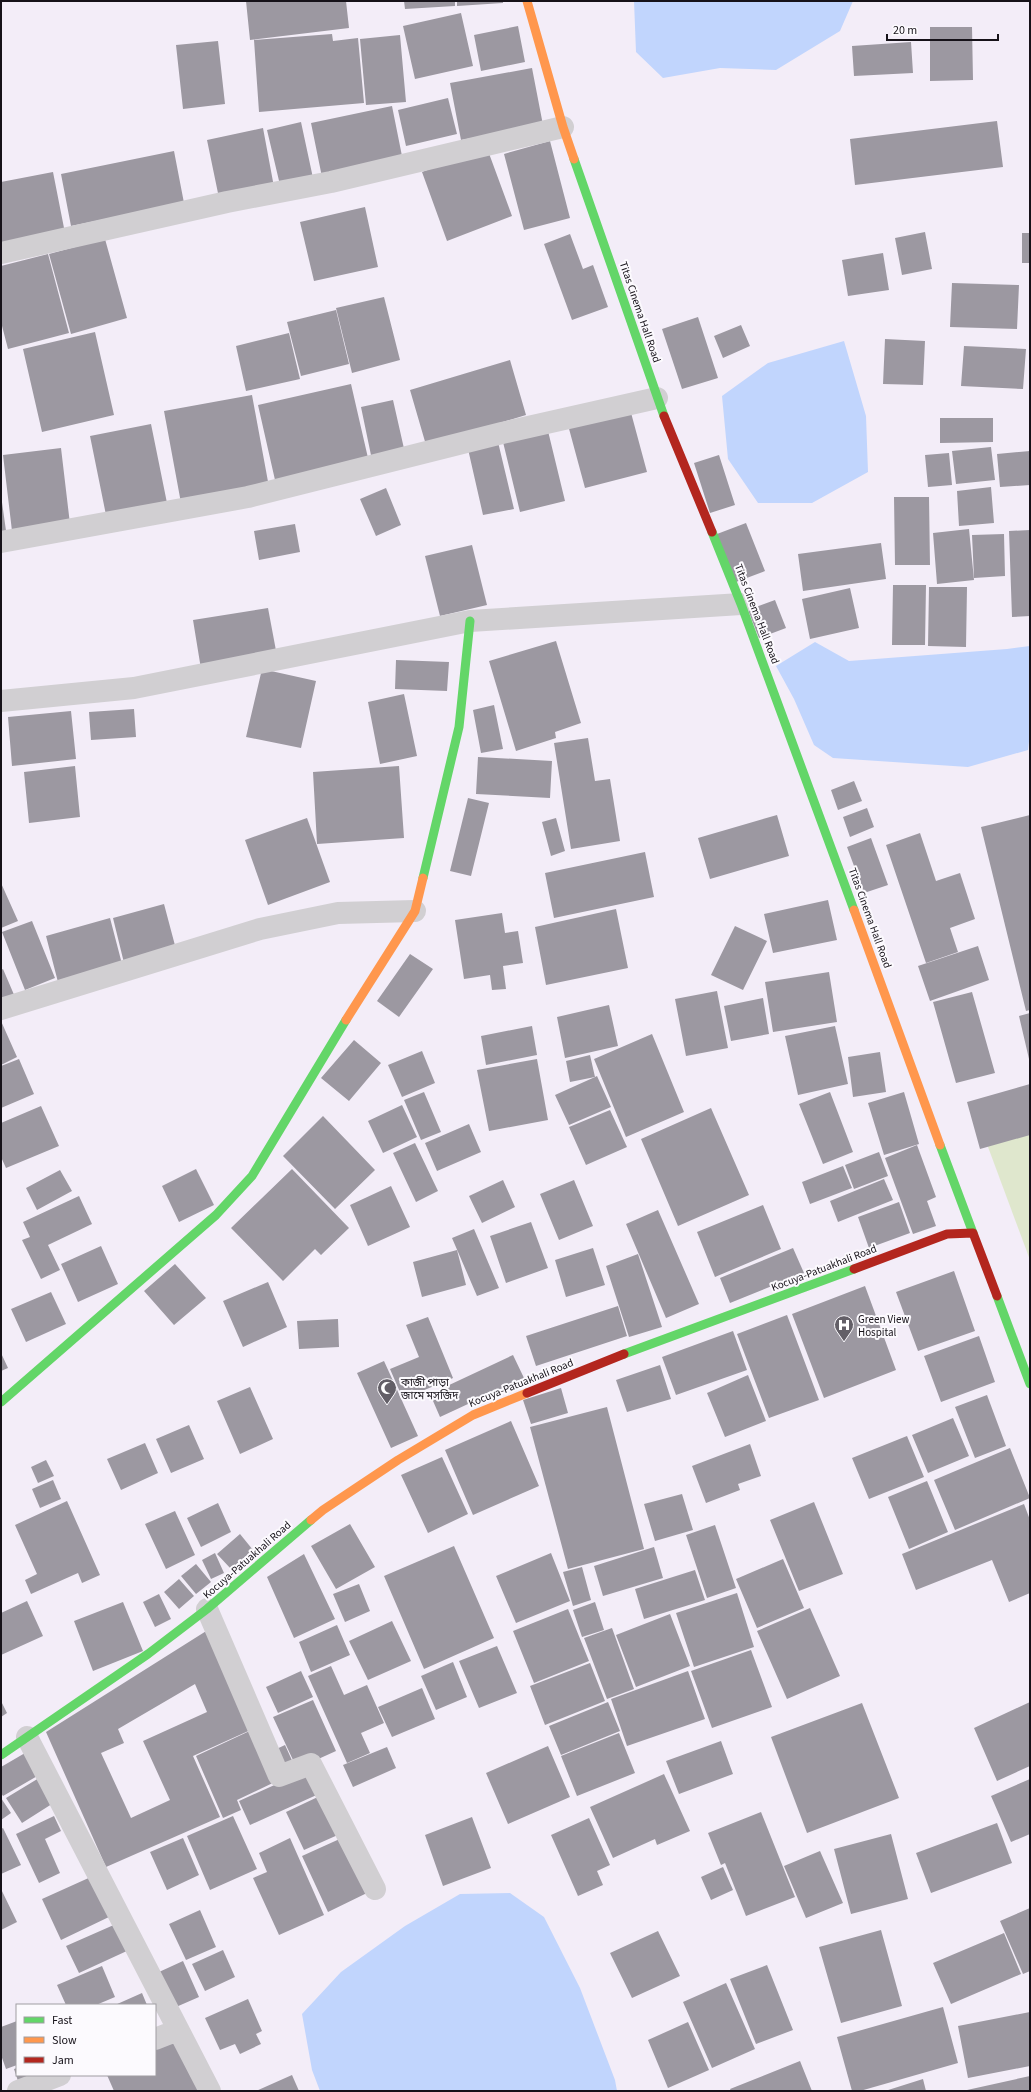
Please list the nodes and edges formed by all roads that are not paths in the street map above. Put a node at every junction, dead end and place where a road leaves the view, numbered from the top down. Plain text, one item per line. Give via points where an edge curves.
1 (527, 1) edge
2 (563, 127) junction
3 (1, 253) edge
4 (657, 398) junction
5 (1, 542) edge
6 (741, 604) junction
7 (470, 621) junction
8 (1, 701) edge
9 (415, 911) junction
10 (1, 1009) edge
11 (973, 1233) junction
12 (1030, 1384) edge
13 (1, 1402) edge
14 (207, 1609) junction
15 (27, 1737) junction
16 (1, 1755) edge
17 (375, 1890) dead end
18 (178, 2030) junction
19 (156, 2039) edge
20 (57, 2076) edge
21 (18, 2091) edge
22 (210, 2091) edge

1 - 2 street, Titas Cinema Hall Road
2 - 3 street via 331,182 227,202
2 - 4 street, Titas Cinema Hall Road
4 - 5 street via 502,433 248,497
4 - 6 street, Titas Cinema Hall Road
6 - 7 street
6 - 11 street, Titas Cinema Hall Road
7 - 8 street via 134,688
7 - 9 street via 459,727
9 - 10 street via 338,913 260,929
9 - 13 street via 310,1077 252,1176 216,1215
11 - 12 street
11 - 14 street, Kocuya-Patuakhali Road via 947,1234 633,1350 473,1415 398,1460 324,1510
14 - 15 street, Kocuya-Patuakhali Road via 148,1654
14 - 17 street via 280,1776 311,1764
15 - 16 street, Kocuya-Patuakhali Road
15 - 18 street
18 - 19 street
18 - 22 street
20 - 21 street

